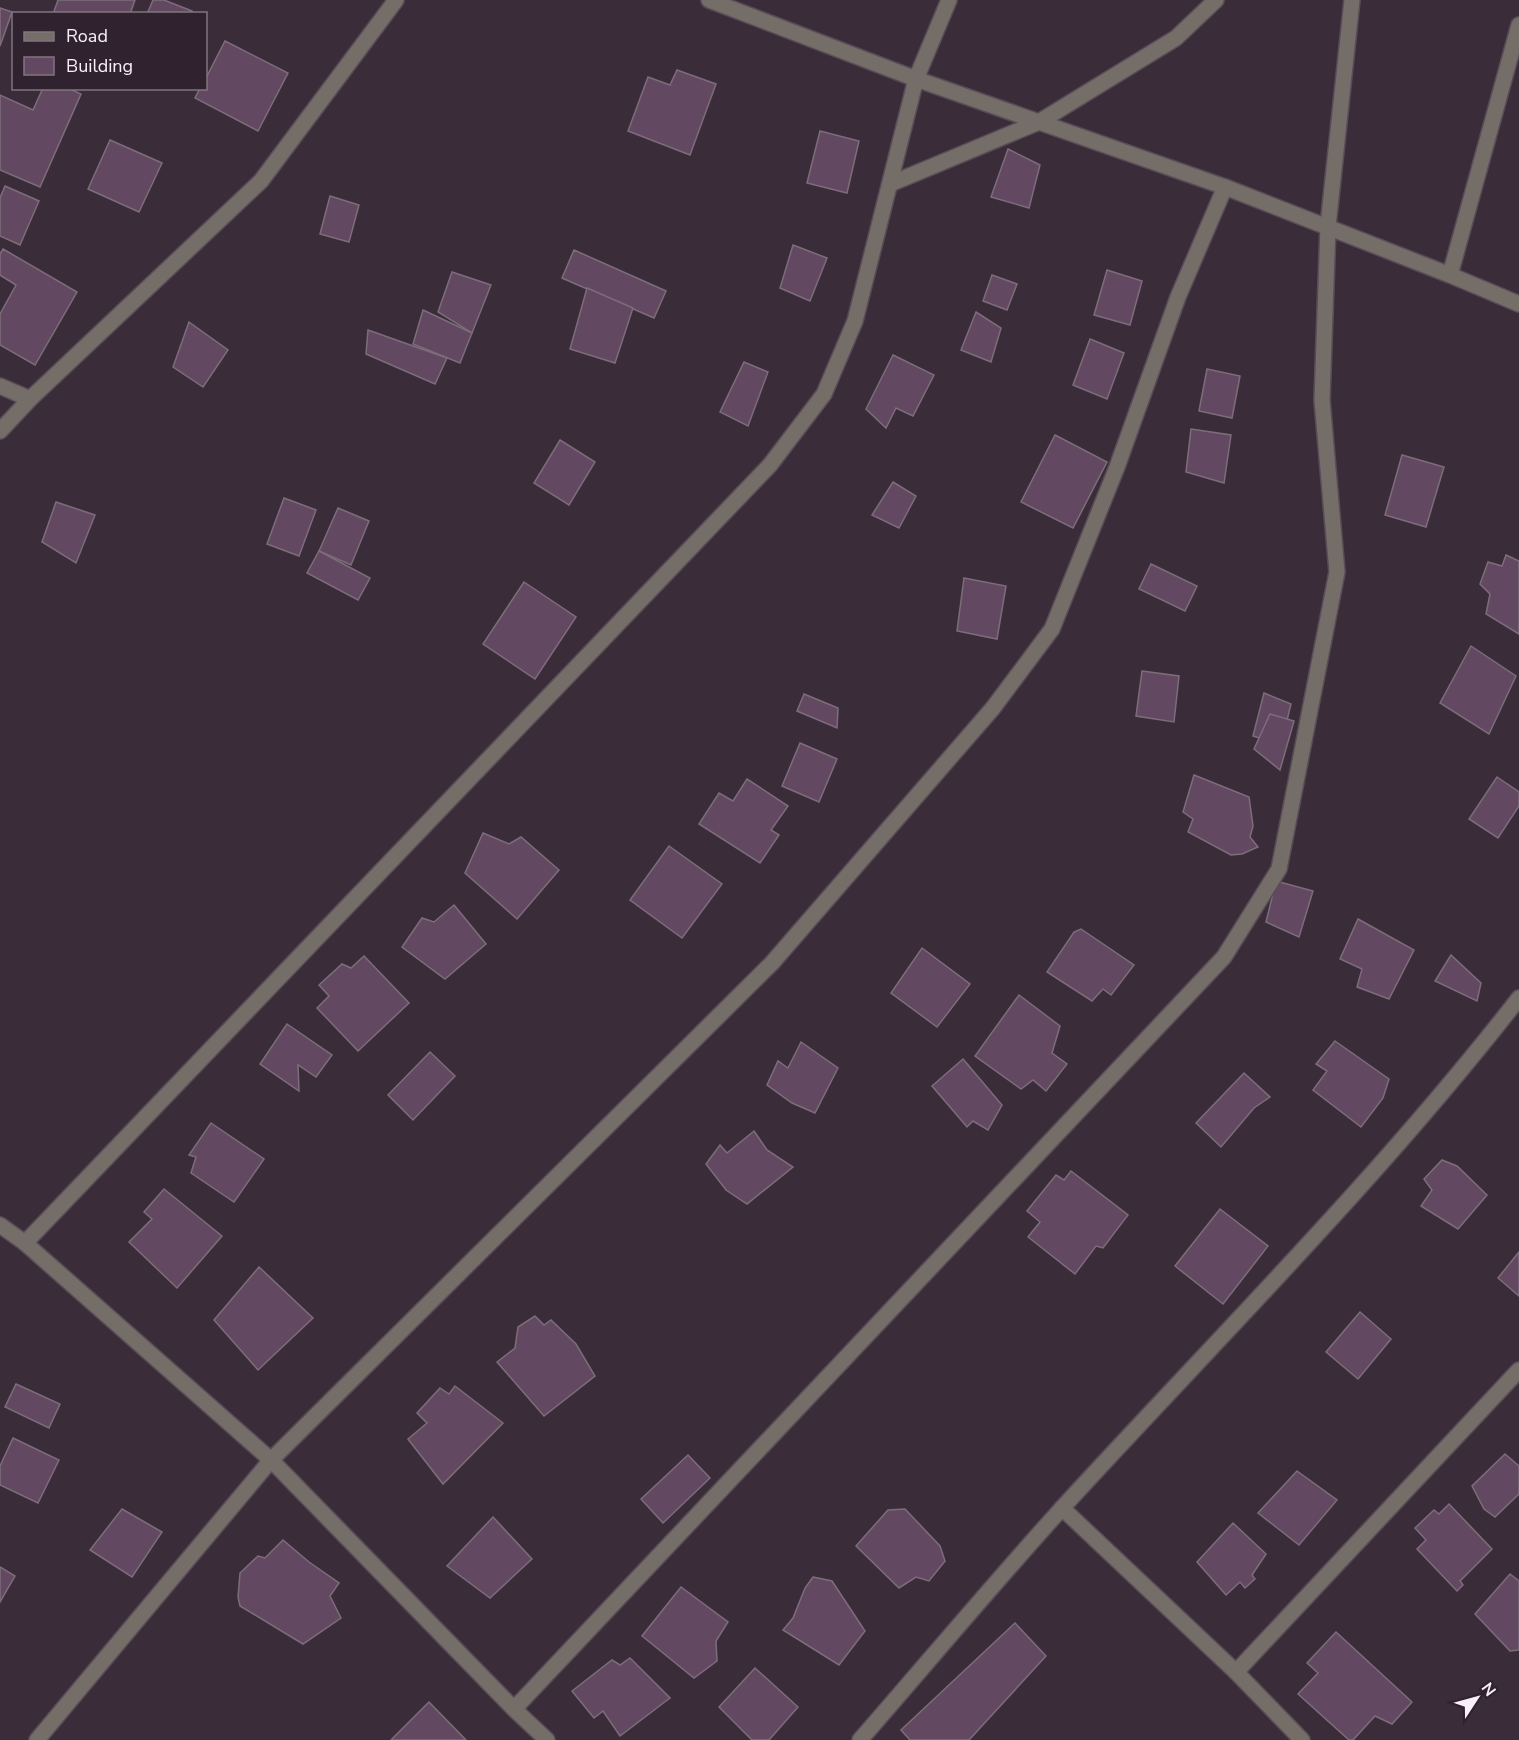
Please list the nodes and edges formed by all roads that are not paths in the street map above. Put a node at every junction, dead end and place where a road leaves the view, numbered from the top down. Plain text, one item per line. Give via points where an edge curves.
1 (396, 0) edge
2 (709, 0) edge
3 (949, 0) edge
4 (1216, 0) edge
5 (1353, 0) edge
6 (1519, 25) edge
7 (916, 79) junction
8 (1039, 122) junction
9 (890, 184) junction
10 (1225, 187) junction
11 (1328, 226) junction
12 (1450, 275) junction
13 (1519, 304) edge
14 (0, 386) edge
15 (30, 399) junction
16 (0, 431) edge
17 (1519, 998) edge
18 (0, 1226) edge
19 (26, 1243) junction
20 (1519, 1370) edge
21 (271, 1460) junction
22 (1062, 1508) junction
23 (1236, 1672) junction
24 (514, 1709) junction
25 (540, 1738) edge
26 (37, 1740) edge
27 (860, 1740) edge
28 (1302, 1740) edge

1 - 15 street via 261,181
2 - 7 street
3 - 7 street
4 - 8 street via 1176,38
5 - 11 street
6 - 12 street
7 - 8 street
7 - 9 street
8 - 9 street
8 - 10 street
9 - 19 street via 851,332 824,394 770,465
10 - 11 street
10 - 21 street via 1178,297 1117,467 1052,628 993,708 772,963
11 - 12 street
11 - 24 street via 1322,399 1336,572 1279,869 1224,957
12 - 13 street
14 - 15 street
15 - 16 street
17 - 22 street via 1300,1254
18 - 19 street
19 - 21 street
20 - 23 street
21 - 24 street
21 - 26 street
22 - 23 street
22 - 27 street
23 - 28 street
24 - 25 street

